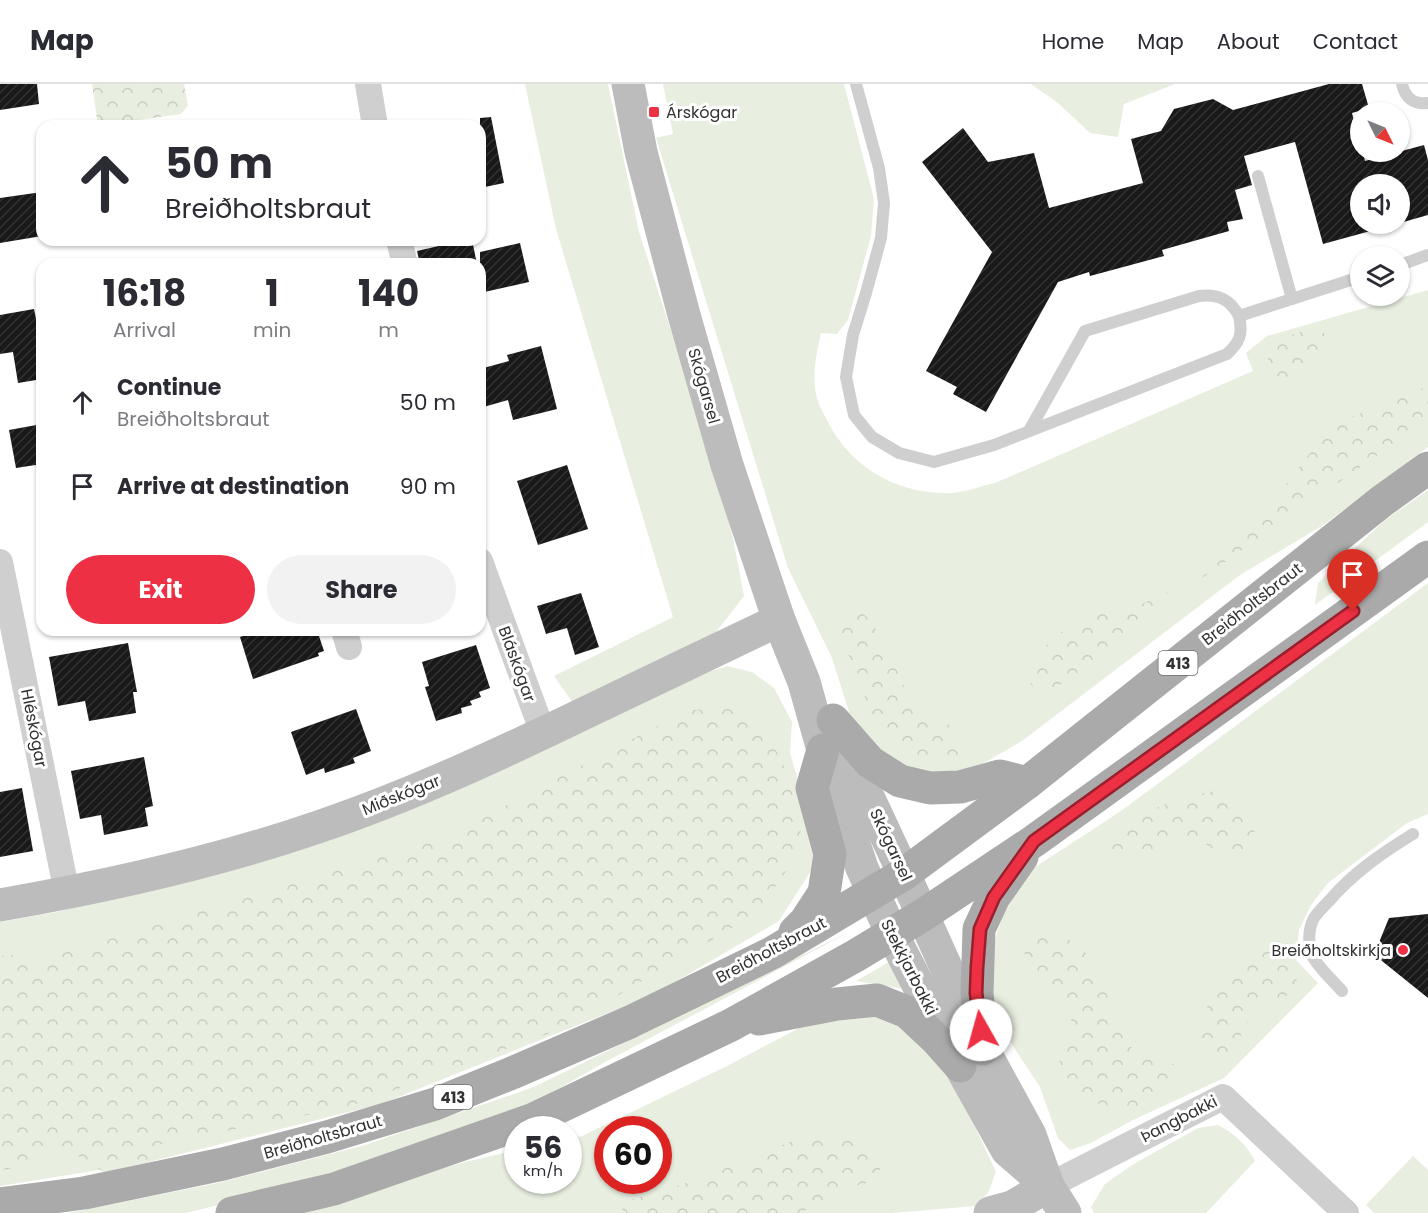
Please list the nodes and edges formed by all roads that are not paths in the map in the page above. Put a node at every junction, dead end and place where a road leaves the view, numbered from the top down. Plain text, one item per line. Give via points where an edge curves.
1 (368, 84) edge
2 (628, 84) edge
3 (856, 84) edge
4 (1402, 84) edge
5 (1428, 103) edge
6 (374, 120) edge
7 (1258, 176) dead end
8 (1428, 255) edge
9 (1410, 261) edge
10 (1350, 280) edge
11 (1292, 299) junction
12 (1239, 316) junction
13 (1029, 431) junction
14 (1428, 468) edge
15 (1428, 557) edge
16 (0, 562) edge
17 (486, 577) edge
18 (779, 620) junction
19 (543, 733) junction
20 (828, 735) junction
21 (1027, 783) junction
22 (1413, 834) dead end
23 (1034, 841) junction
24 (904, 874) junction
25 (67, 893) junction
26 (873, 893) junction
27 (0, 905) edge
28 (923, 915) junction
29 (892, 934) junction
30 (772, 953) junction
31 (1342, 991) dead end
32 (730, 1025) junction
33 (972, 1058) junction
34 (1048, 1186) junction
35 (0, 1204) edge
36 (232, 1213) edge
37 (990, 1213) edge
38 (1065, 1213) edge
39 (1346, 1213) edge

1 - 6 street
2 - 18 street, Skógarsel via 641,152 687,327 727,465
3 - 13 lane via 879,168 884,203 881,238 853,335 846,376 854,414 872,437 899,453 934,462
4 - 5 lane via 1410,99
7 - 11 lane
8 - 9 lane
10 - 11 lane
11 - 12 lane
12 - 13 lane via 1240,337 1227,354
12 - 13 lane via 1227,300 1209,295 1085,331
14 - 21 main road, Breiðholtsbraut / 413
15 - 23 main road
16 - 25 street, Hléskógar
17 - 19 street, Bláskógar
18 - 19 street, Miðskógar
18 - 20 street, Skógarsel
19 - 25 street, Miðskógar via 321,826 155,874
20 - 21 main road via 900,781 930,788 960,787 1000,776
20 - 24 street, Skógarsel
20 - 26 street, Skógarsel via 862,868
20 - 30 main road via 812,788 830,854 824,893 805,922
21 - 24 main road, Breiðholtsbraut / 413
22 - 31 lane via 1356,874 1314,919 1309,937 1313,957
23 - 28 main road
23 - 33 main road via 994,897 980,929
24 - 26 main road, Breiðholtsbraut / 413
24 - 28 street, Skógarsel
25 - 27 street, Miðskógar
26 - 29 street, Stekkjarbakki
26 - 30 main road, Breiðholtsbraut / 413
28 - 29 main road
28 - 33 street, Stekkjarbakki
29 - 32 main road
29 - 33 street, Stekkjarbakki
30 - 35 main road, Breiðholtsbraut / 413 via 630,1022 435,1104 223,1164 84,1193
32 - 33 main road via 877,1000 907,1012 938,1041
32 - 36 main road via 534,1119 334,1189
33 - 34 street, Stekkjarbakki via 1006,1150
34 - 37 street via 1012,1207
34 - 38 street, Stekkjarbakki
34 - 39 street, Þangbakki via 1223,1097

